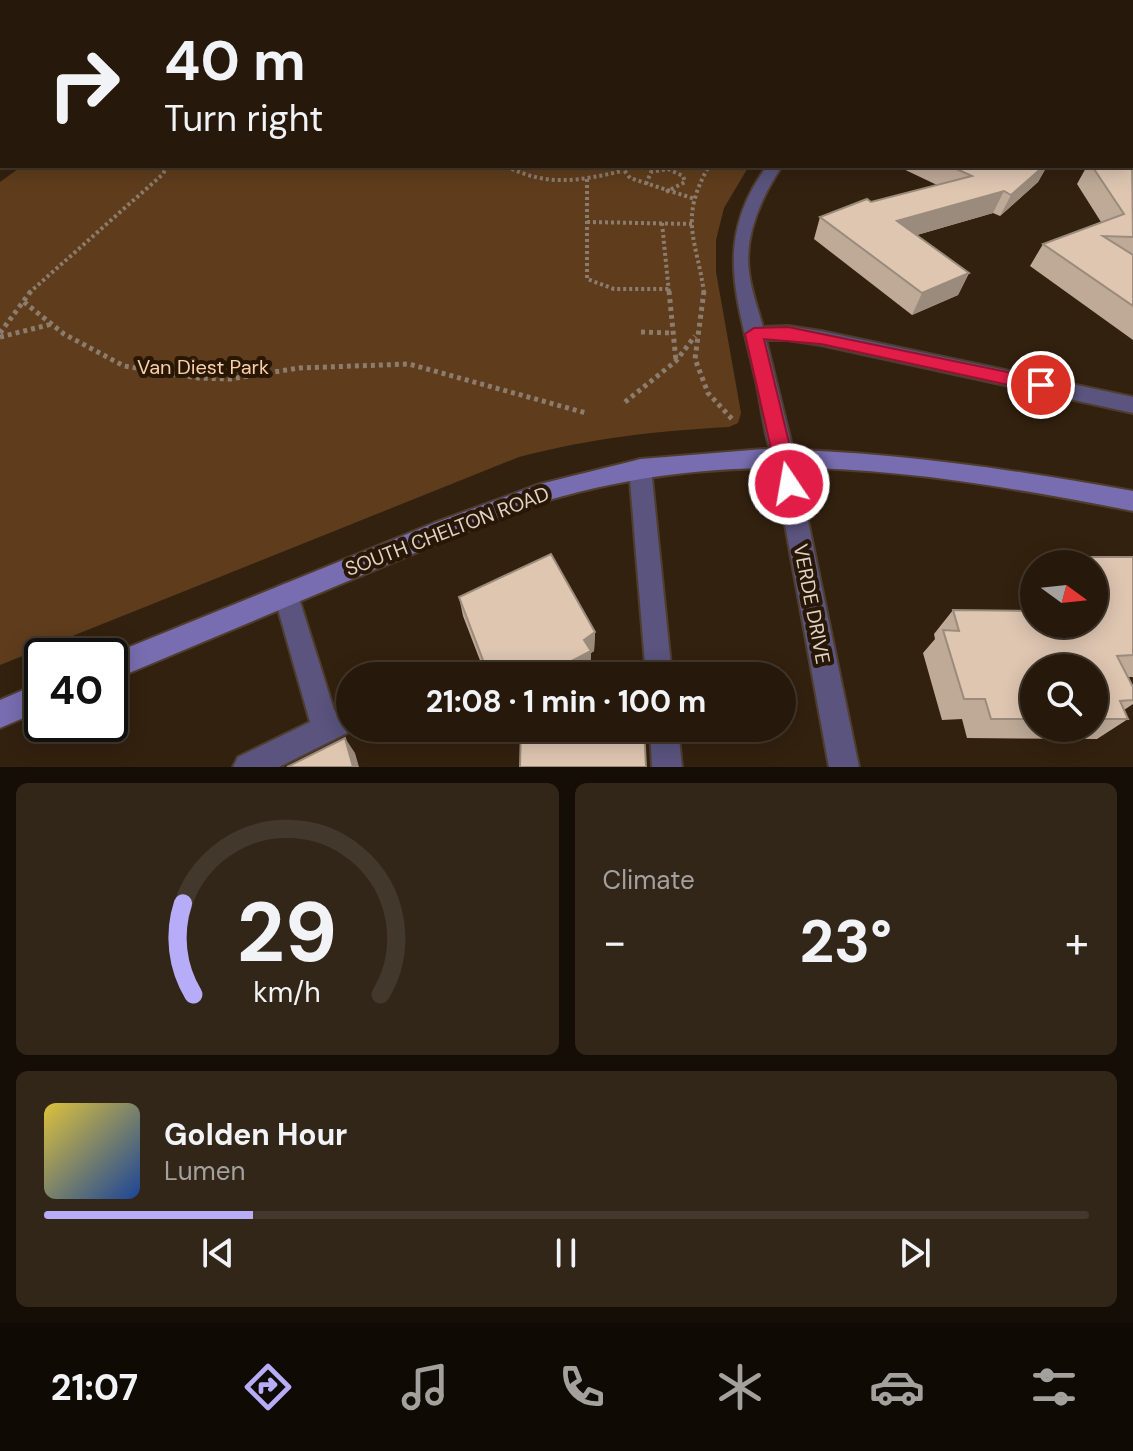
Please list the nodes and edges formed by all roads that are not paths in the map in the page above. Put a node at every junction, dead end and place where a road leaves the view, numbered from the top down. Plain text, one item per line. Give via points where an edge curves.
1 (774, 168) edge
2 (754, 334) junction
3 (1133, 405) edge
4 (784, 458) junction
5 (640, 468) junction
6 (1133, 501) edge
7 (286, 595) junction
8 (128, 661) edge
9 (658, 662) edge
10 (24, 704) edge
11 (0, 714) edge
12 (336, 717) edge
13 (336, 723) edge
14 (665, 742) edge
15 (248, 767) edge
16 (667, 767) edge
17 (844, 767) edge

1 - 2 street, VERDE DRIVE via 741,241 740,271
2 - 3 street via 821,338
2 - 4 street, VERDE DRIVE
4 - 5 main road, SOUTH CHELTON ROAD
4 - 6 main road, SOUTH CHELTON ROAD via 891,463
4 - 17 street, VERDE DRIVE
5 - 7 main road, SOUTH CHELTON ROAD via 504,504
5 - 9 street
7 - 8 main road, SOUTH CHELTON ROAD
7 - 12 street
10 - 11 main road
13 - 15 street
14 - 16 street

